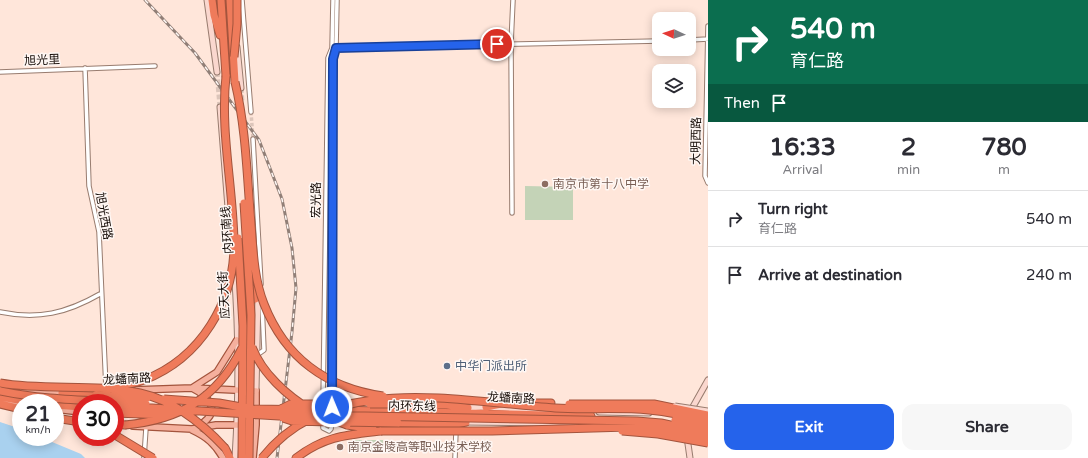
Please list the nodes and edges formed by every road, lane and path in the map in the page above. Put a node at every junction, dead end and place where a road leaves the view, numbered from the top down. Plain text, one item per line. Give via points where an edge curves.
1 (207, 0) edge
2 (212, 0) edge
3 (221, 0) edge
4 (230, 0) edge
5 (235, 0) edge
6 (242, 0) edge
7 (333, 0) edge
8 (337, 0) edge
9 (513, 0) edge
10 (708, 26) edge
11 (708, 39) edge
12 (652, 40) edge
13 (696, 40) edge
14 (224, 44) junction
15 (511, 44) junction
16 (334, 48) junction
17 (234, 56) junction
18 (156, 66) dead end
19 (85, 68) junction
20 (0, 72) edge
21 (217, 72) tunnel mouth
22 (226, 76) junction
23 (235, 82) junction
24 (241, 88) tunnel mouth
25 (220, 107) tunnel mouth
26 (251, 112) tunnel mouth
27 (253, 139) tunnel mouth
28 (247, 144) tunnel mouth
29 (708, 183) edge
30 (512, 213) dead end
31 (252, 241) junction
32 (234, 243) junction
33 (100, 294) junction
34 (0, 312) edge
35 (237, 340) junction
36 (257, 356) junction
37 (708, 380) edge
38 (0, 383) edge
39 (0, 387) edge
40 (192, 388) junction
41 (237, 390) junction
42 (0, 391) edge
43 (256, 391) junction
44 (101, 392) junction
45 (62, 393) junction
46 (0, 397) edge
47 (391, 397) junction
48 (12, 399) edge
49 (0, 400) edge
50 (324, 401) junction
51 (12, 403) edge
52 (0, 404) edge
53 (654, 404) junction
54 (332, 405) junction
55 (12, 407) edge
56 (486, 407) junction
57 (124, 408) edge
58 (468, 408) junction
59 (708, 411) edge
60 (255, 412) junction
61 (124, 413) edge
62 (279, 413) junction
63 (708, 415) edge
64 (332, 418) junction
65 (688, 419) junction
66 (466, 422) junction
67 (124, 424) edge
68 (237, 424) junction
69 (456, 424) junction
70 (585, 424) junction
71 (124, 425) edge
72 (256, 425) junction
73 (708, 427) edge
74 (146, 428) junction
75 (192, 429) junction
76 (686, 430) junction
77 (381, 431) junction
78 (708, 439) edge
79 (124, 441) edge
80 (708, 443) edge
81 (144, 458) edge
82 (153, 458) edge
83 (223, 458) edge
84 (230, 458) edge
85 (236, 458) edge
86 (242, 458) edge
87 (249, 458) edge
88 (253, 458) edge
89 (262, 458) edge
90 (296, 458) edge
91 (455, 458) edge
92 (690, 458) edge

1 - 21 street
2 - 14 highway via 214,15
3 - 14 highway, 内环南线
4 - 17 highway, 内环南线, bridge
5 - 17 highway, bridge via 237,24
5 - 24 street
6 - 26 street
7 - 16 street, 宏光路
8 - 16 street, 宏光路
9 - 15 street
10 - 11 street, 大明西路
11 - 13 street
11 - 29 street, 大明西路 via 705,176
12 - 15 street
14 - 22 highway, 内环南线
15 - 16 street
15 - 30 street
16 - 50 street, 宏光路 via 328,58
16 - 54 street, 宏光路
17 - 23 highway, 内环南线
18 - 19 street, 旭光里
19 - 20 street, 旭光里
19 - 33 street, 旭光西路 via 89,186 99,232
22 - 32 highway, bridge via 224,101
22 - 86 highway, 内环南线, bridge via 243,326
23 - 31 highway, bridge via 242,112
23 - 87 highway, 内环南线, bridge via 251,315
25 - 35 street, 应天大街 via 237,308
27 - 36 street via 264,350
28 - 36 street via 258,288
31 - 47 highway, bridge via 256,276 264,303 287,345 310,368 340,385 361,393
31 - 67 highway, bridge via 255,299 252,321 246,342 220,384 190,407 173,415 148,423
32 - 44 highway, bridge via 230,282 222,306 198,342 181,359 157,374
32 - 77 highway, bridge via 239,306 253,350 265,370 284,390 317,414 347,425
33 - 34 street via 50,315 32,316
33 - 44 street, 旭光西路
35 - 40 main road via 217,372
35 - 41 street, 应天大街
36 - 43 street
37 - 65 street via 692,406
38 - 44 highway, bridge via 20,387
39 - 45 main road, 龙蟠南路 via 29,392
40 - 41 main road, 龙蟠南路
40 - 44 main road, 龙蟠南路
40 - 75 main road via 204,394 210,401 212,410 209,418
41 - 43 main road, 龙蟠南路
41 - 68 street, 应天大街
42 - 60 highway, 内环东线, bridge via 21,396 66,400
43 - 72 main road
44 - 45 highway
44 - 45 main road, 龙蟠南路
44 - 60 highway, bridge via 219,403
44 - 84 highway, bridge via 140,393 181,409 212,434
46 - 48 highway
47 - 73 highway, bridge via 469,400 556,408 647,410 683,415
47 - 89 highway, bridge via 342,405 303,421 286,433
49 - 51 main road
50 - 54 street
50 - 64 street, 宏光路 via 324,430 331,429
52 - 55 highway
53 - 56 highway, bridge via 507,403
53 - 59 street, bridge
53 - 63 highway, bridge
54 - 58 street, 龙蟠南路
54 - 64 street, 宏光路
56 - 58 street, 龙蟠南路
56 - 65 street, 龙蟠南路 via 651,413
57 - 60 highway, 内环东线, bridge
58 - 62 highway, bridge via 448,405 291,404
60 - 61 highway, bridge via 228,417
60 - 62 highway, 内环东线, bridge
62 - 69 highway, bridge via 292,421
62 - 73 highway, 内环东线, bridge via 636,421
62 - 73 highway, 内环东线, bridge via 591,416 663,419
64 - 66 street, 龙蟠南路
65 - 76 street
66 - 69 highway
66 - 70 street, 龙蟠南路
68 - 72 main road
68 - 75 main road
68 - 85 street, 应天大街
69 - 91 street
70 - 76 street, 龙蟠南路 via 635,424
70 - 80 highway, bridge
71 - 74 main road
72 - 88 main road
74 - 75 main road
74 - 81 street
75 - 83 main road via 206,436
76 - 92 street
77 - 78 highway, bridge via 628,427 650,428
77 - 90 highway via 333,438 311,446
79 - 82 highway, bridge

